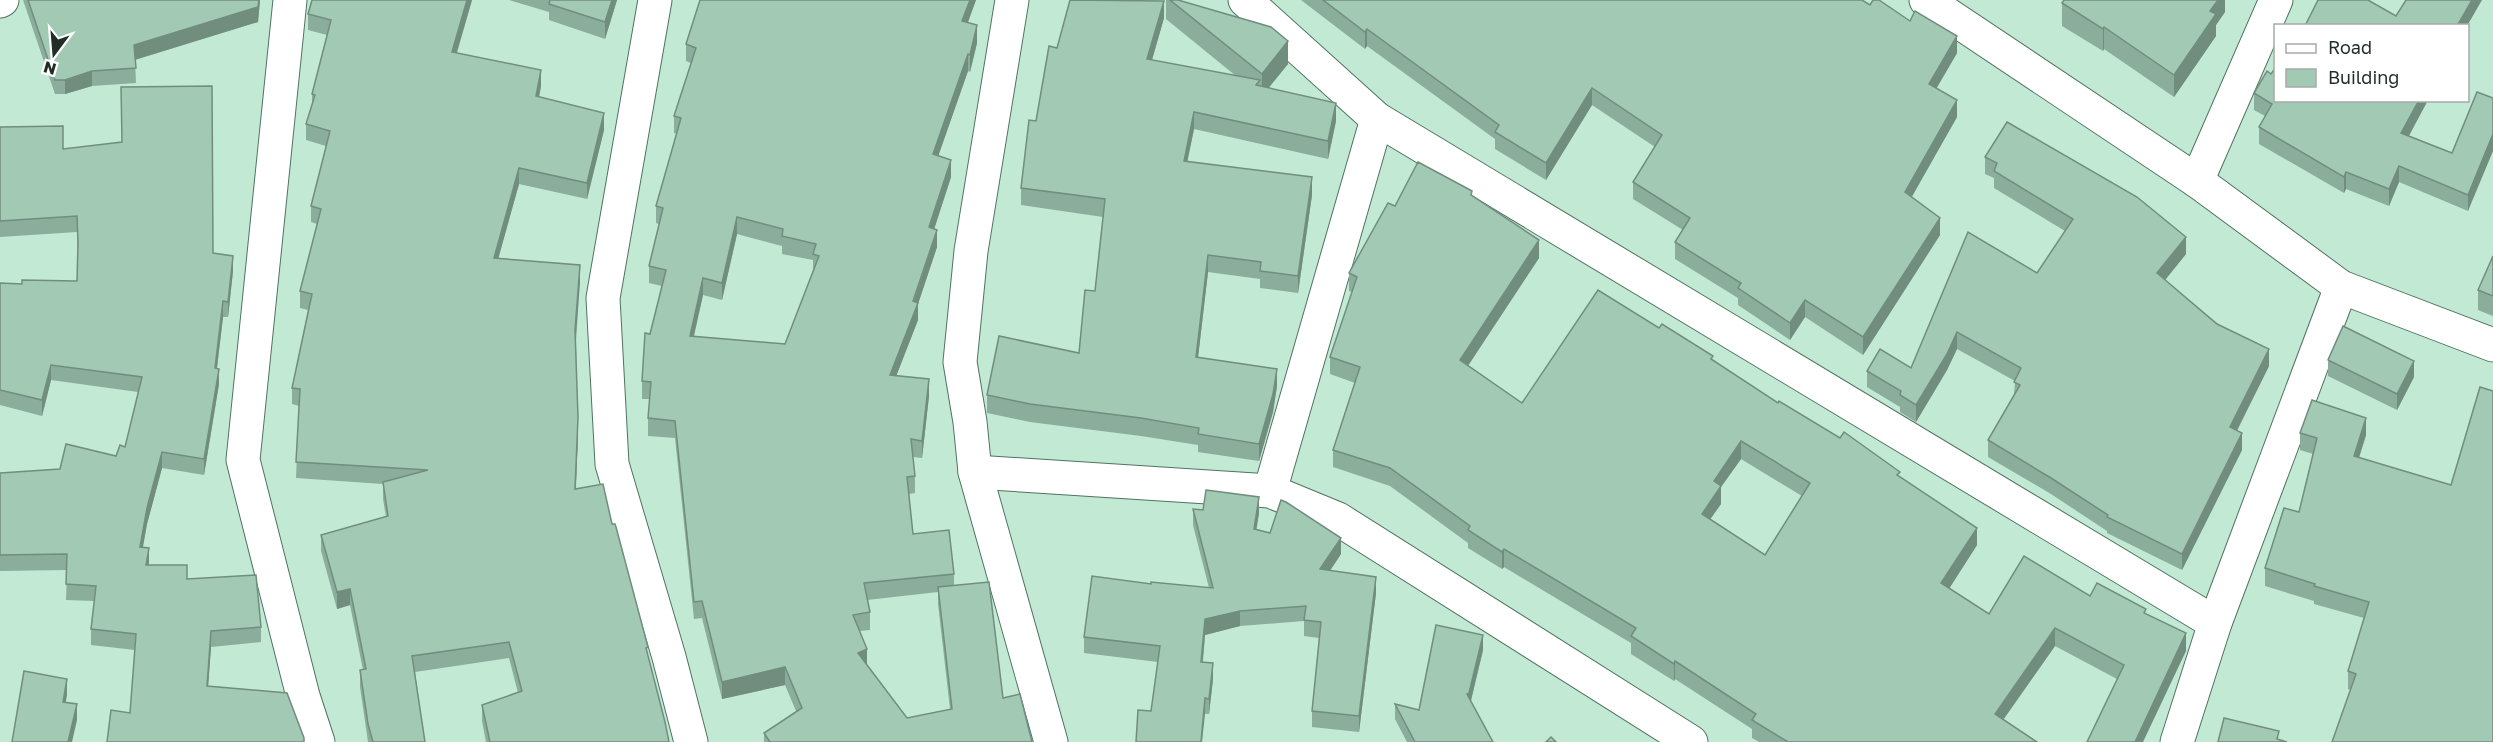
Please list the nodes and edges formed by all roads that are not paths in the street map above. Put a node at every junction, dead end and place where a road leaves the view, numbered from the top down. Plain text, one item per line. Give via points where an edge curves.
1 (290, 0) edge
2 (655, 0) edge
3 (1012, 0) edge
4 (1245, 0) edge
5 (1926, 0) edge
6 (2276, 0) edge
7 (1377, 119) junction
8 (2197, 181) junction
9 (2341, 287) junction
10 (2493, 345) edge
11 (975, 472) junction
12 (1270, 491) junction
13 (2215, 623) junction
14 (318, 742) edge
15 (691, 742) edge
16 (1051, 742) edge
17 (1691, 742) edge
18 (2177, 742) edge

1 - 14 street via 243,460
2 - 15 street via 603,298 612,464
3 - 11 street via 971,251 960,362
4 - 7 street
5 - 8 street
6 - 8 street
7 - 12 street
7 - 13 street
8 - 9 street
9 - 10 street
9 - 13 street
11 - 12 street
11 - 16 street
12 - 17 street via 1338,519
13 - 18 street

